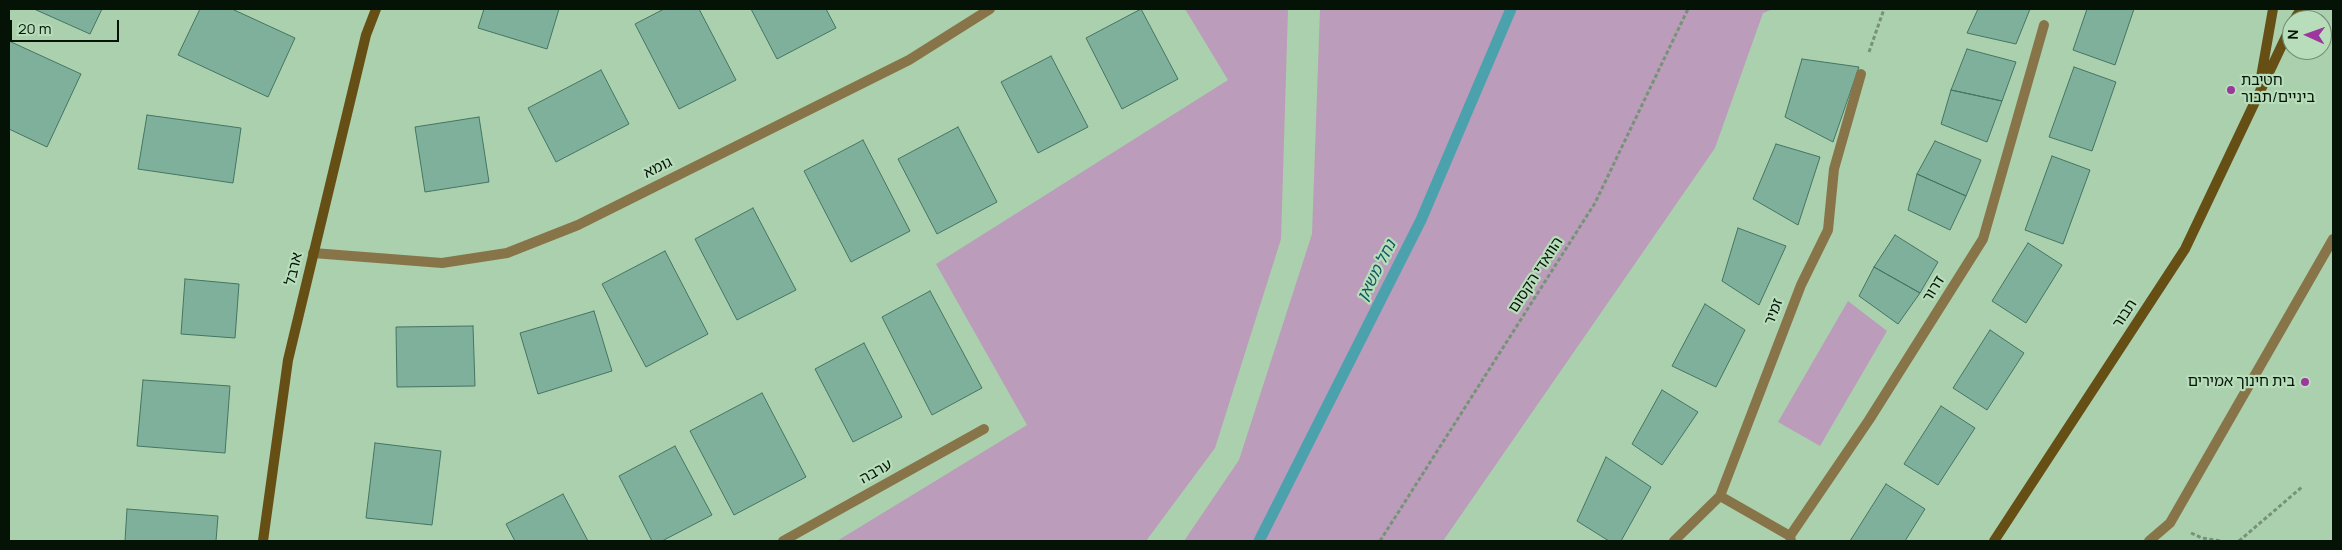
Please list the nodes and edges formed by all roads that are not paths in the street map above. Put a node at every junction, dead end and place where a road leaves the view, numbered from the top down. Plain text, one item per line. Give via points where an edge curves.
1 (376, 9) edge
2 (990, 9) edge
3 (2273, 9) edge
4 (2044, 25) dead end
5 (2282, 44) edge
6 (1862, 74) road end
7 (2259, 91) junction
8 (2333, 239) edge
9 (312, 253) junction
10 (984, 429) dead end
11 (1720, 496) junction
12 (1791, 539) edge
13 (263, 541) edge
14 (784, 541) edge
15 (1674, 541) edge
16 (1994, 541) edge
17 (2149, 541) edge

1 - 9 street, ארבל via 366,35
2 - 9 street, גומא via 909,60 578,225 507,252 442,263
3 - 7 street, תבור
4 - 12 street, דרור via 1983,239
5 - 7 street, תבור
6 - 11 street, זמיר via 1834,170 1828,230 1801,285
7 - 16 street, תבור via 2185,250
8 - 17 street via 2170,524
9 - 13 street, ארבל via 288,360
10 - 14 street, ערבה
11 - 12 street
11 - 15 street, זמיר

